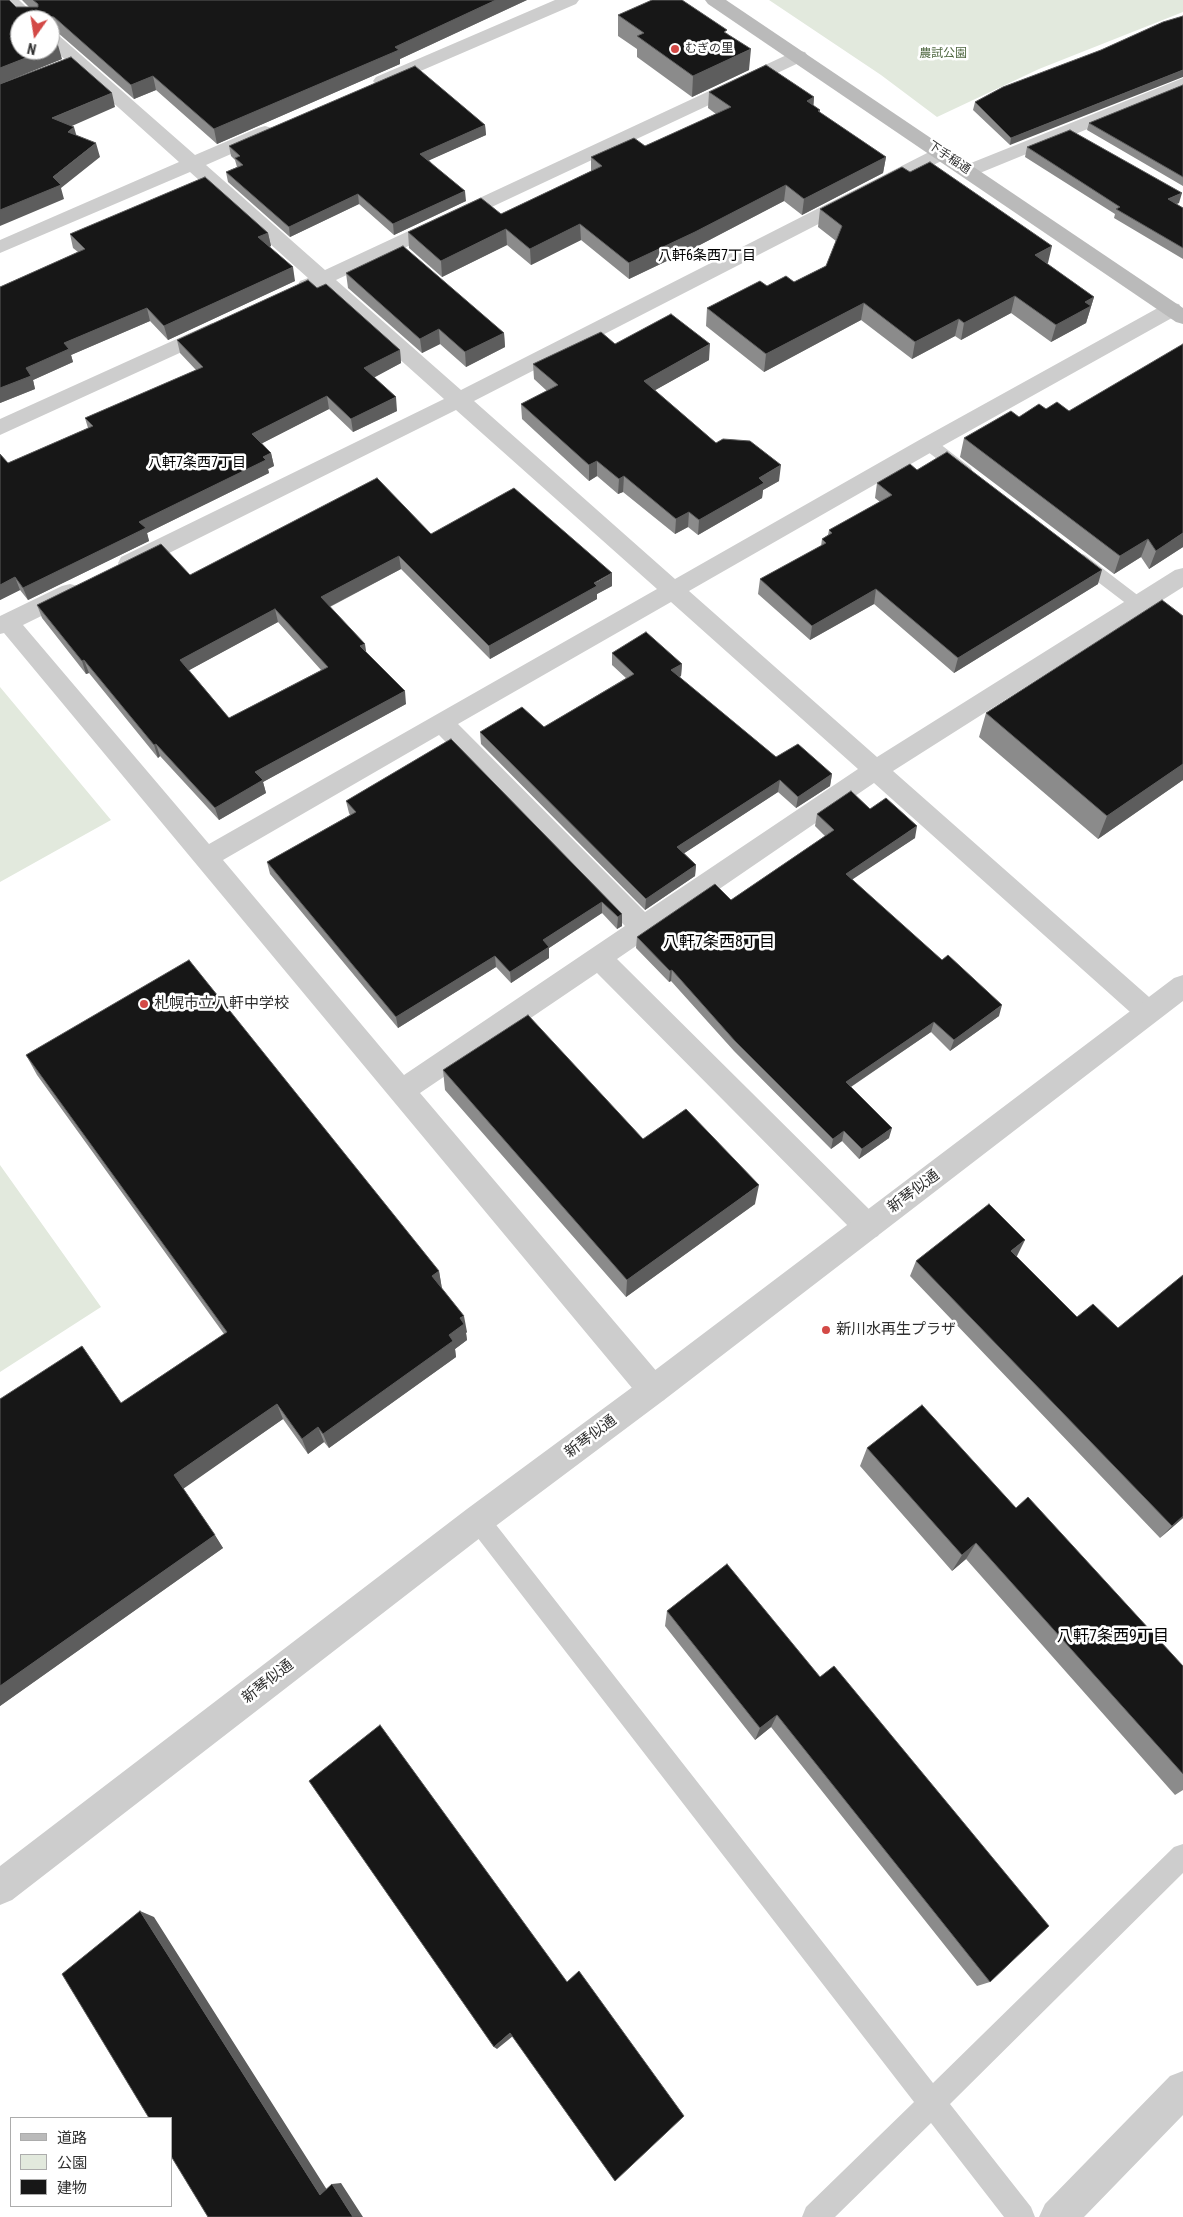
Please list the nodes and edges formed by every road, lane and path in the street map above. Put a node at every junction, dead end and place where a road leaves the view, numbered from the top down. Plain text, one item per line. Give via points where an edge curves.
1 (8, 0) edge
2 (570, 0) edge
3 (714, 0) edge
4 (20, 10) edge
5 (60, 52) edge
6 (799, 56) junction
7 (1183, 83) edge
8 (363, 90) edge
9 (282, 124) edge
10 (942, 153) junction
11 (192, 163) junction
12 (968, 171) junction
13 (0, 247) edge
14 (323, 278) junction
15 (287, 295) edge
16 (1177, 313) edge
17 (233, 320) edge
18 (460, 400) junction
19 (0, 428) edge
20 (929, 444) junction
21 (981, 484) edge
22 (1067, 550) edge
23 (114, 570) edge
24 (1183, 576) edge
25 (87, 583) edge
26 (673, 590) junction
27 (1138, 604) junction
28 (4, 624) edge
29 (442, 723) junction
30 (876, 770) junction
31 (205, 858) junction
32 (643, 927) junction
33 (598, 958) junction
34 (1183, 986) edge
35 (1148, 1012) junction
36 (402, 1091) junction
37 (868, 1227) junction
38 (654, 1390) junction
39 (478, 1520) junction
40 (1183, 1856) edge
41 (0, 1888) edge
42 (1183, 2089) edge
43 (933, 2104) junction
44 (816, 2217) edge
45 (1021, 2217) edge
46 (1058, 2217) edge

1 - 4 street
2 - 8 street
3 - 6 main road, 下手稲通
5 - 11 street via 69,65
6 - 10 main road, 下手稲通
6 - 14 street
7 - 12 street via 1078,135
9 - 11 street
10 - 12 main road, 下手稲通
10 - 18 street
11 - 13 street
11 - 14 street
12 - 16 main road, 下手稲通
14 - 15 street
14 - 18 street
16 - 20 street
17 - 19 street
18 - 23 street
18 - 26 street
20 - 21 lane
20 - 26 street
22 - 27 lane
24 - 27 street
25 - 28 street
26 - 29 street
26 - 30 street
27 - 30 street
28 - 31 street
29 - 31 street
29 - 32 street
30 - 32 street
30 - 35 street
31 - 36 street
32 - 33 street
33 - 36 street
33 - 37 street
34 - 35 street, 新琴似通
35 - 37 street, 新琴似通
36 - 38 street
37 - 38 street, 新琴似通
38 - 39 street, 新琴似通
39 - 41 street, 新琴似通
39 - 43 lane
40 - 43 lane
42 - 46 street
43 - 44 lane
43 - 45 lane

